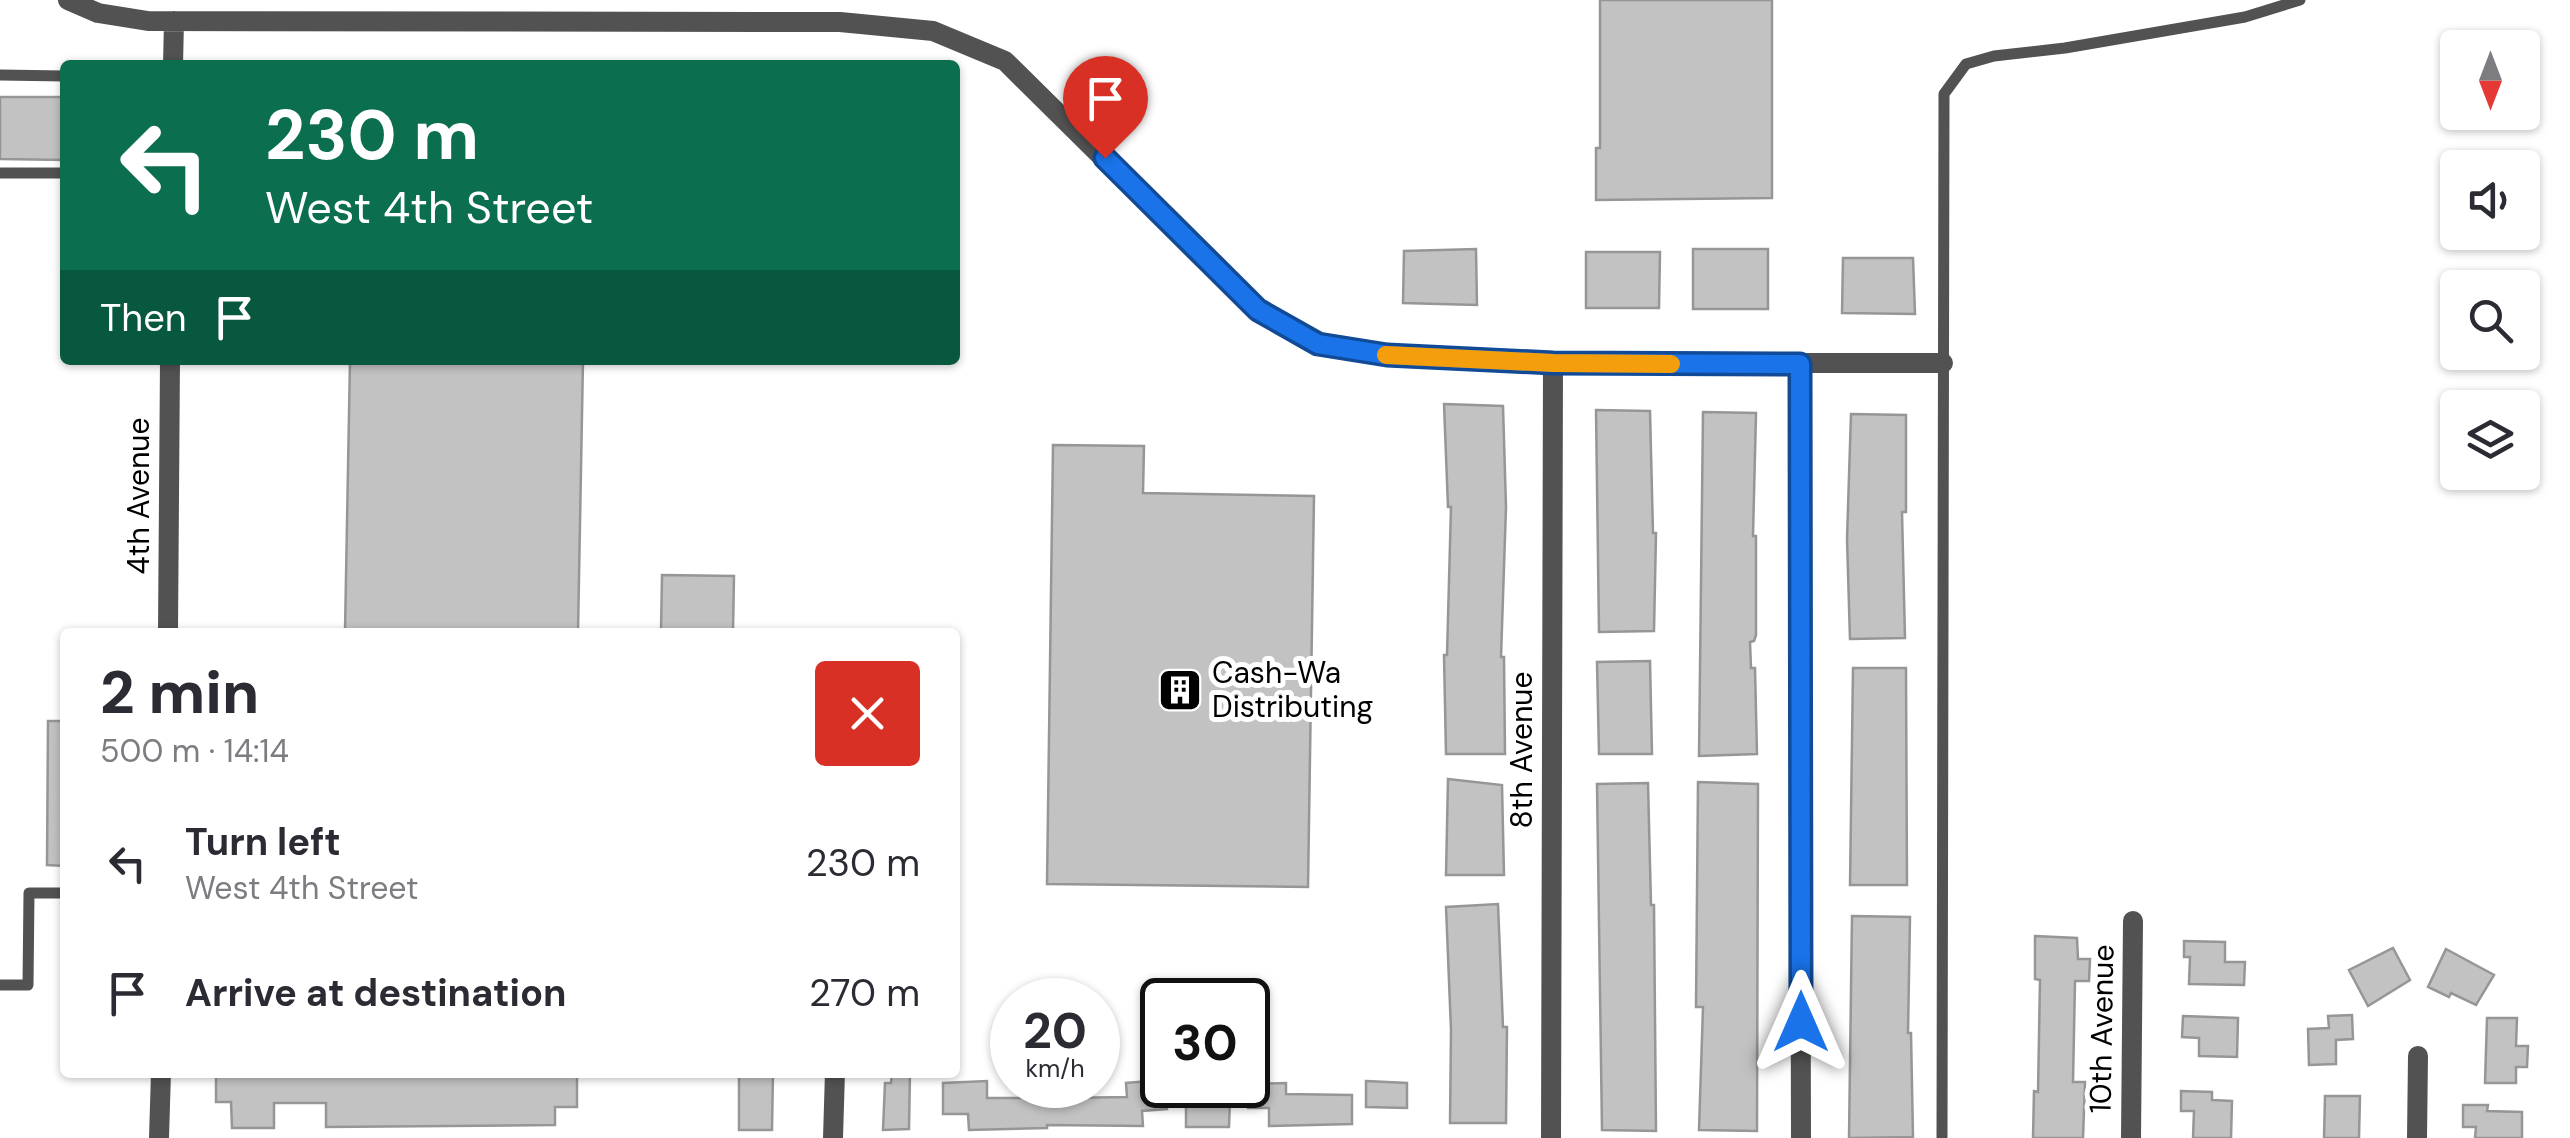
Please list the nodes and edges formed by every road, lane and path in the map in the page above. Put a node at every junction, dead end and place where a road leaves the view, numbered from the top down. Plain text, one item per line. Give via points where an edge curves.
1 (68, 0) edge
2 (2300, 0) edge
3 (120, 8) edge
4 (174, 21) junction
5 (173, 60) edge
6 (0, 75) edge
7 (60, 76) edge
8 (0, 173) edge
9 (60, 173) edge
10 (1553, 363) junction
11 (1800, 364) junction
12 (1944, 364) junction
13 (170, 365) edge
14 (168, 628) edge
15 (60, 893) edge
16 (2133, 922) dead end
17 (0, 985) edge
18 (2418, 1056) dead end
19 (161, 1078) edge
20 (835, 1078) edge
21 (159, 1138) edge
22 (833, 1138) edge
23 (1551, 1138) edge
24 (1801, 1138) edge
25 (1942, 1138) edge
26 (2131, 1138) edge
27 (2417, 1138) edge

1 - 3 street via 98,13
2 - 12 lane via 2245,17 1966,64 1944,94
3 - 4 street
4 - 5 street
4 - 10 street via 840,22 933,31 1005,60 1258,310 1318,344 1387,355
6 - 7 lane
8 - 9 lane
10 - 11 street
10 - 23 street, 8th Avenue
11 - 12 street
11 - 24 street
12 - 25 lane
13 - 14 street, 4th Avenue
15 - 17 lane via 29,893 28,985
16 - 26 street, 10th Avenue
18 - 27 street
19 - 21 street
20 - 22 street

